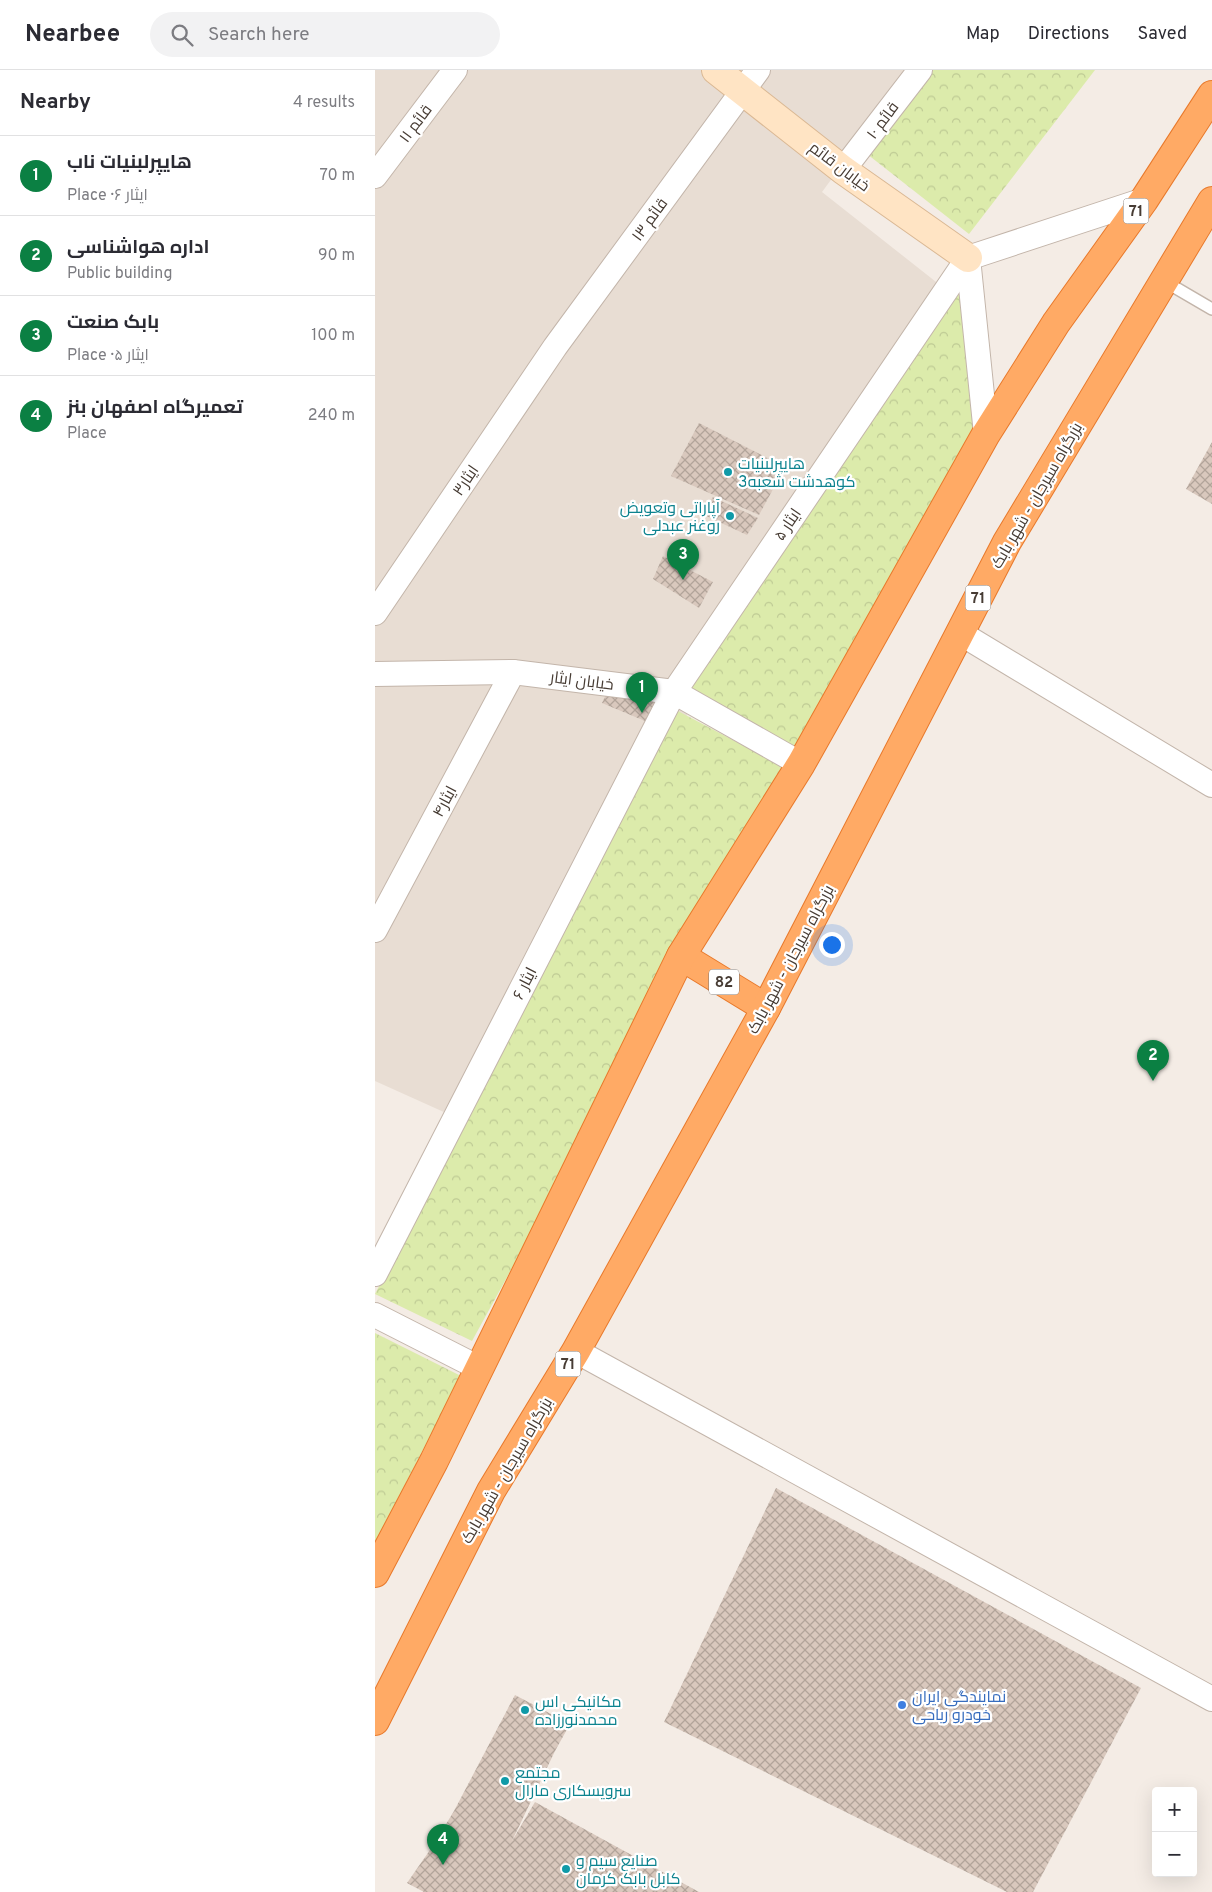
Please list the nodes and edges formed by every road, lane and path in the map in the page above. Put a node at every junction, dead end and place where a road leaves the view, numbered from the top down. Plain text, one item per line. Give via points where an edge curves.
1 (455, 70) edge
2 (716, 70) edge
3 (920, 70) edge
4 (750, 80) edge
5 (1212, 95) edge
6 (843, 170) junction
7 (375, 176) edge
8 (1143, 200) junction
9 (1212, 201) edge
10 (968, 258) junction
11 (1164, 281) junction
12 (1212, 309) edge
13 (555, 347) joint
14 (986, 434) junction
15 (375, 613) edge
16 (960, 633) junction
17 (513, 672) junction
18 (375, 674) edge
19 (674, 692) junction
20 (801, 764) junction
21 (1212, 785) edge
22 (375, 930) edge
23 (681, 956) junction
24 (766, 1008) junction
25 (375, 1274) edge
26 (375, 1315) edge
27 (576, 1351) junction
28 (479, 1368) junction
29 (375, 1573) edge
30 (1212, 1699) edge
31 (375, 1721) edge

1 - 7 street, قائم ۱۱
2 - 4 street, خیابان قائم
3 - 6 street, قائم ۱۰
4 - 6 street, خیابان قائم
4 - 13 street, قائم ۱۳
5 - 8 highway, 71
6 - 10 street, خیابان قائم
8 - 10 street
8 - 14 highway, 71 via 1055,323
9 - 11 highway, بزرگراه سیرجان - شهر بابک / 71
10 - 14 street
10 - 19 street, ایثار ۵
11 - 12 lane
11 - 16 highway, بزرگراه سیرجان - شهر بابک / 71 via 1007,542
13 - 15 street, ایثار۳
14 - 20 highway, 71
16 - 21 street
16 - 24 highway, بزرگراه سیرجان - شهر بابک / 71
17 - 18 street, خیابان ایثار
17 - 19 street, خیابان ایثار
17 - 22 street, ایثار۴
19 - 20 street, خیابان ایثار
19 - 25 street, ایثار ۶
20 - 23 highway, 71
23 - 24 highway, 82
23 - 28 highway, 71
24 - 27 highway, بزرگراه سیرجان - شهر بابک / 71
26 - 28 street
27 - 30 street
27 - 31 highway, بزرگراه سیرجان - شهر بابک / 71 via 491,1491
28 - 29 highway, 71

